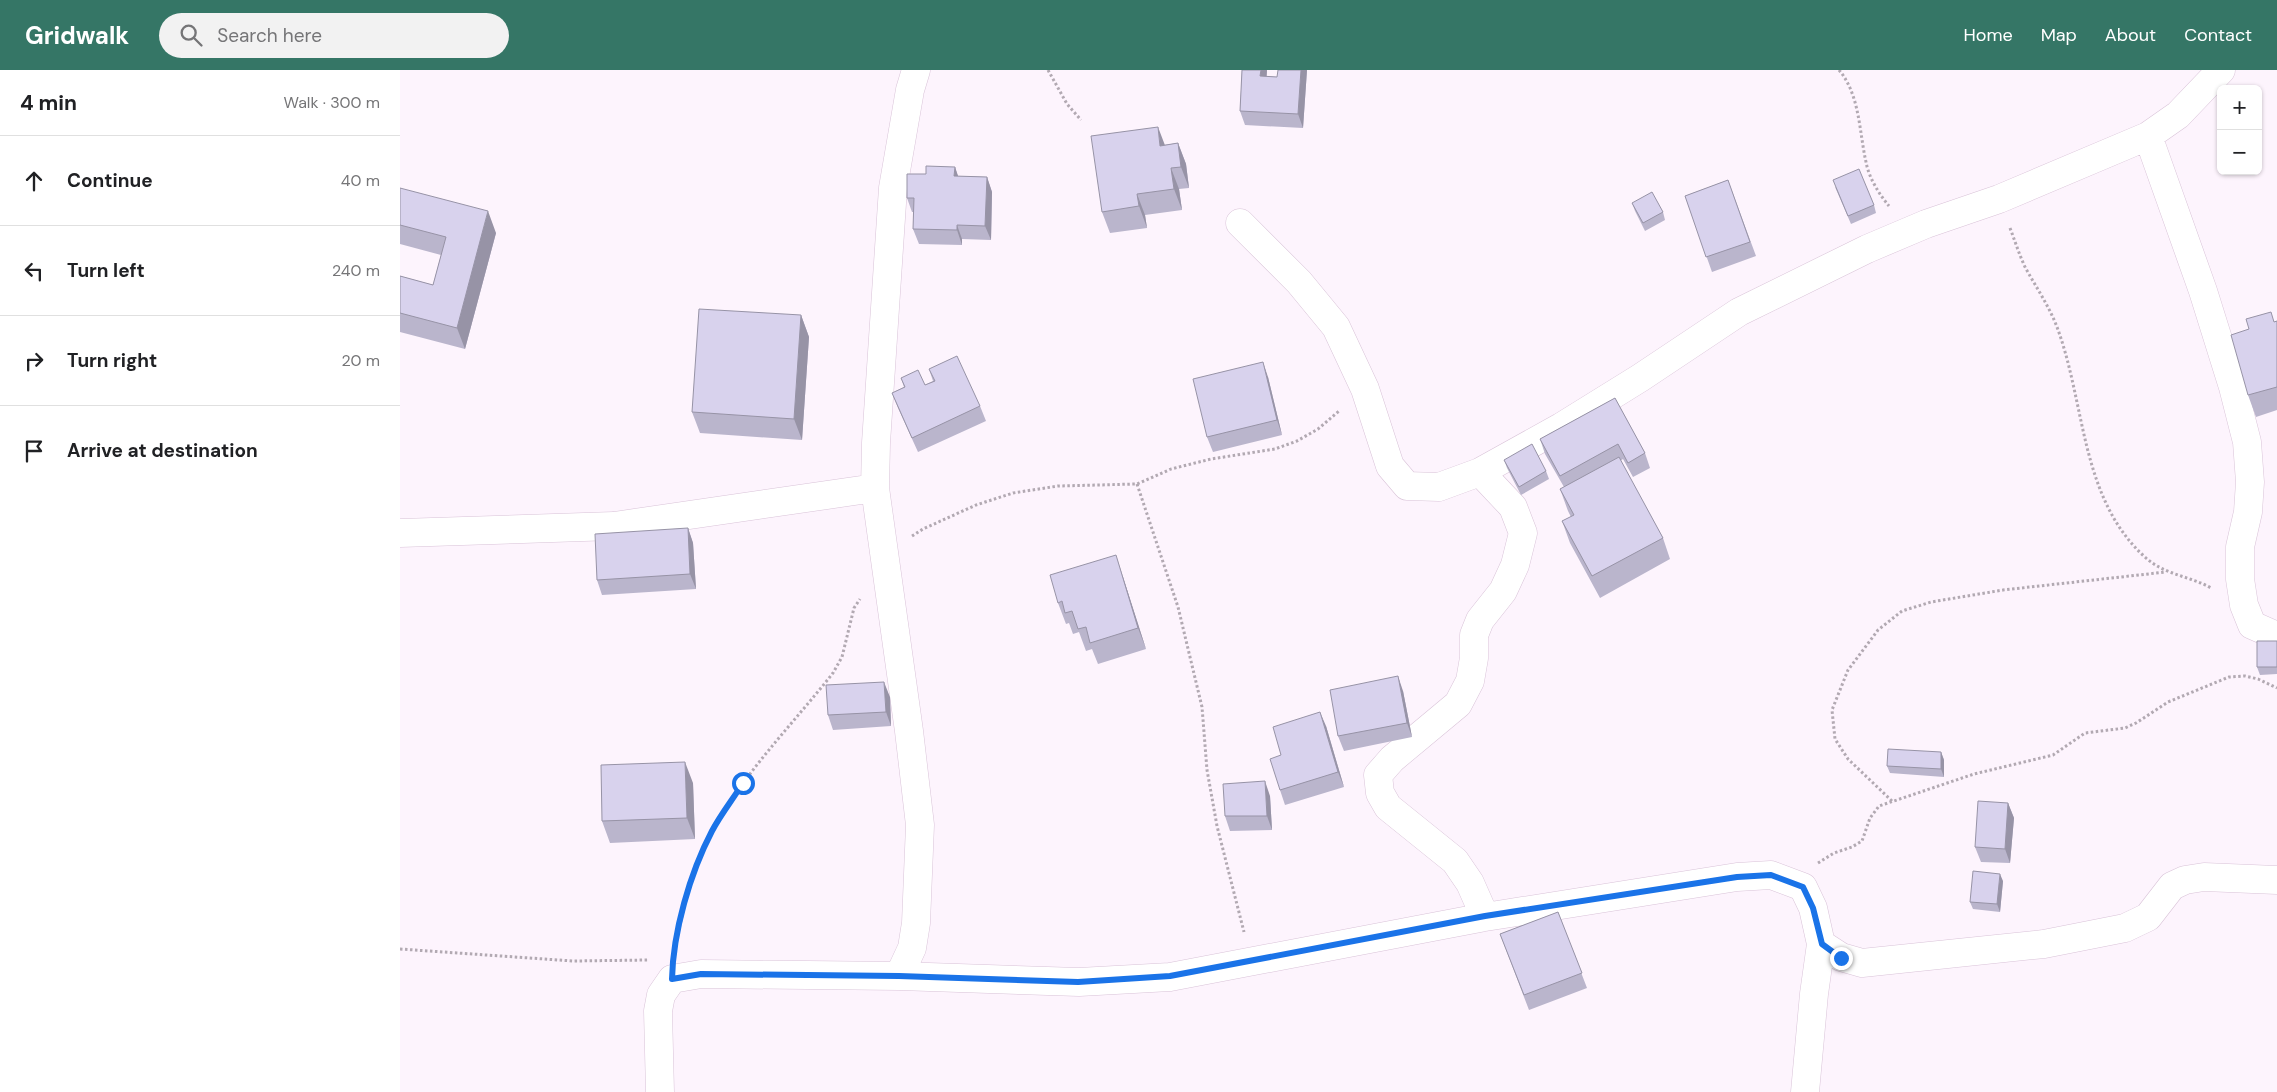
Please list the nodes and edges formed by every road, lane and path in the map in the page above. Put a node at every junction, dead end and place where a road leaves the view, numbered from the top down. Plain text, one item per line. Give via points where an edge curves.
1 (916, 70) edge
2 (1048, 70) edge
3 (1839, 70) edge
4 (2221, 70) edge
5 (1081, 120) dead end
6 (2148, 136) junction
7 (1999, 199) junction
8 (1240, 223) dead end
9 (1926, 224) junction
10 (1365, 389) junction
11 (1480, 472) junction
12 (1137, 484) junction
13 (875, 488) junction
14 (400, 533) edge
15 (884, 556) junction
16 (2167, 572) junction
17 (2217, 592) dead end
18 (2277, 636) edge
19 (2277, 688) edge
20 (1892, 801) junction
21 (2277, 880) edge
22 (1803, 887) junction
23 (1485, 916) junction
24 (1822, 944) junction
25 (400, 949) edge
26 (1250, 962) junction
27 (1862, 963) junction
28 (672, 969) junction
29 (899, 976) junction
30 (1814, 994) junction
31 (660, 1092) edge
32 (1805, 1092) edge

1 - 13 street via 893,188
2 - 5 path
3 - 9 path via 1854,98 1866,164 1879,194 1890,207
4 - 6 street via 2178,114
6 - 7 street
6 - 18 street via 2203,292 2247,442 2250,482 2240,555 2244,605 2252,625
7 - 9 street
7 - 16 path via 2025,265 2057,328 2102,499 2122,531 2146,558
8 - 10 street via 1299,282 1336,327
9 - 11 street via 1867,249 1739,312 1569,422
10 - 11 street via 1390,466 1407,486 1439,487
10 - 12 path via 1318,429 1297,441 1275,449 1210,458 1171,469
11 - 23 street via 1512,507 1523,533 1515,565 1504,591 1480,620 1474,635 1470,681 1458,704 1392,759 1378,775 1380,793 1388,807 1455,861 1470,883
12 - 15 path via 1058,486 1012,493 923,529
12 - 26 path via 1178,608 1202,707 1207,770 1217,826
13 - 14 street via 614,526
13 - 15 street
15 - 28 path via 854,608 842,657 833,673 743,783 712,832 687,893
15 - 29 street via 920,825 916,923 912,948
16 - 17 path
16 - 20 path via 2003,590 1931,602 1902,611 1878,630 1848,670 1832,710 1835,739 1848,759
19 - 20 path via 2245,676 2222,679 2168,702 2125,728 2085,733 2053,755 1974,774
20 - 22 path via 1879,806 1870,818 1862,841 1825,858
21 - 27 street via 2204,877 2185,880 2172,886 2148,917 2125,928 2044,944
22 - 23 street via 1771,875 1737,877
22 - 24 street via 1813,908
23 - 26 street
24 - 27 street via 1841,958
24 - 30 street
25 - 28 path
26 - 29 street via 1170,976 1078,982
27 - 30 street
28 - 29 street via 701,974
28 - 31 street via 658,1011
30 - 32 street

